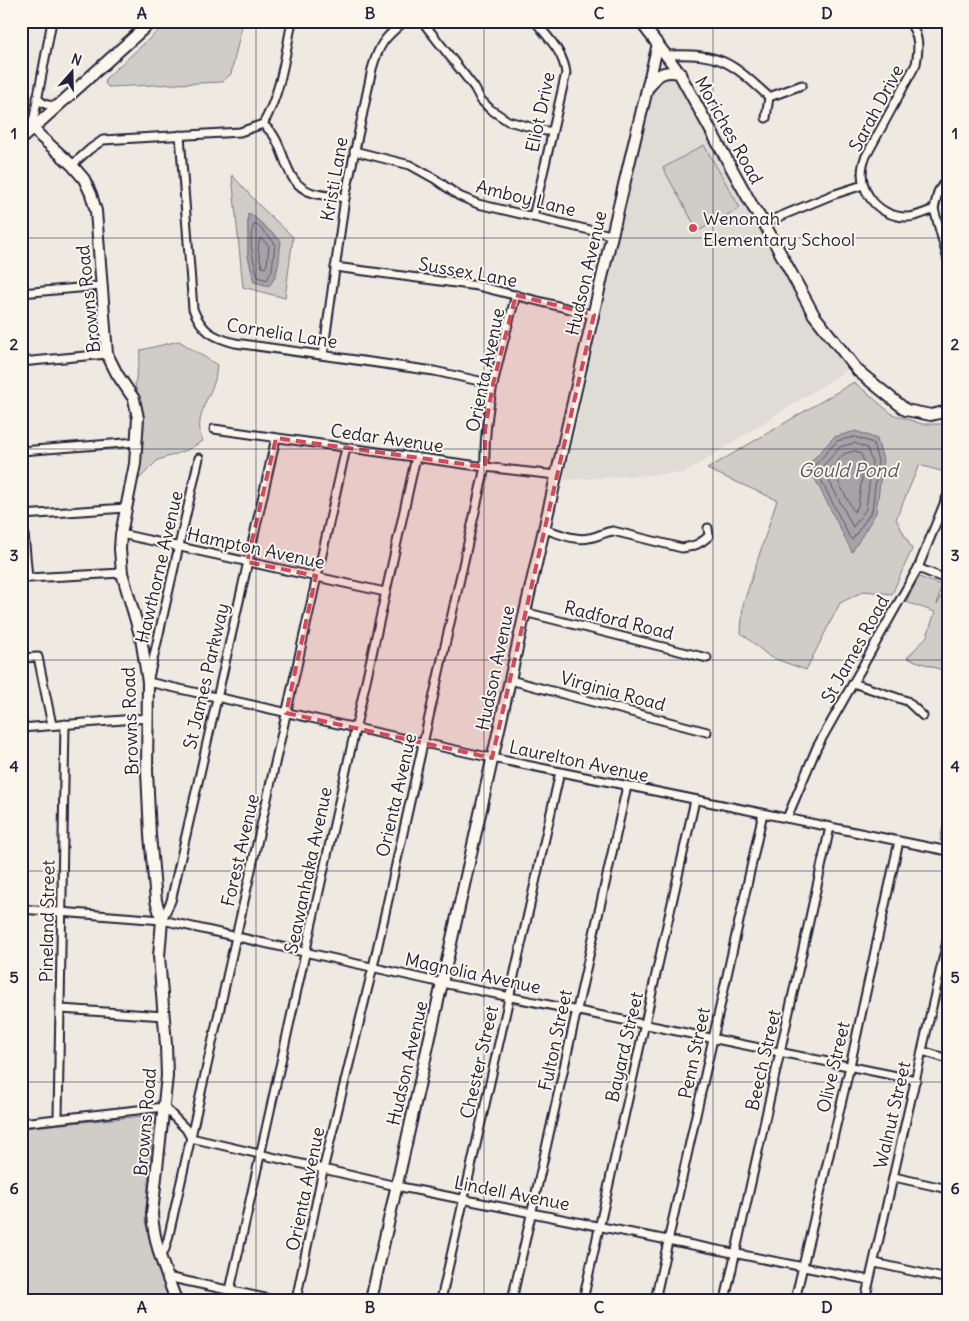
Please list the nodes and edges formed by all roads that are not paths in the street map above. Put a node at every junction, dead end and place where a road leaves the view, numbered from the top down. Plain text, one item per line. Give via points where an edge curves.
1 (52, 21) edge
2 (152, 21) edge
3 (292, 21) edge
4 (405, 21) edge
5 (422, 21) edge
6 (535, 21) edge
7 (640, 21) edge
8 (908, 21) edge
9 (658, 44) junction
10 (667, 56) junction
11 (680, 74) junction
12 (802, 85) dead end
13 (645, 96) junction
14 (769, 97) junction
15 (37, 98) junction
16 (58, 105) junction
17 (21, 116) edge
18 (766, 118) dead end
19 (263, 124) junction
20 (32, 128) junction
21 (552, 131) junction
22 (180, 135) junction
23 (21, 139) edge
24 (354, 151) junction
25 (72, 165) junction
26 (948, 176) edge
27 (863, 186) junction
28 (345, 198) junction
29 (934, 209) junction
30 (533, 217) junction
31 (764, 223) junction
32 (611, 235) junction
33 (948, 260) edge
34 (335, 267) junction
35 (101, 286) junction
36 (21, 293) edge
37 (516, 295) junction
38 (594, 315) junction
39 (107, 354) junction
40 (323, 355) junction
41 (21, 362) edge
42 (493, 384) junction
43 (948, 411) edge
44 (214, 429) dead end
45 (276, 438) junction
46 (137, 442) junction
47 (346, 448) junction
48 (21, 451) edge
49 (416, 457) junction
50 (199, 458) dead end
51 (485, 467) junction
52 (556, 475) junction
53 (948, 494) edge
54 (21, 500) edge
55 (126, 508) junction
56 (22, 515) junction
57 (544, 528) junction
58 (708, 528) dead end
59 (121, 534) junction
60 (178, 547) junction
61 (247, 562) junction
62 (918, 568) junction
63 (122, 573) junction
64 (316, 576) junction
65 (948, 580) edge
66 (385, 592) junction
67 (524, 612) junction
68 (21, 658) edge
69 (708, 658) dead end
70 (510, 680) junction
71 (148, 682) junction
72 (853, 683) junction
73 (217, 697) junction
74 (286, 713) junction
75 (923, 716) dead end
76 (148, 718) junction
77 (65, 724) junction
78 (52, 725) junction
79 (21, 728) edge
80 (354, 728) junction
81 (707, 732) dead end
82 (424, 742) junction
83 (492, 758) junction
84 (560, 772) junction
85 (627, 786) junction
86 (695, 800) junction
87 (763, 813) junction
88 (787, 818) junction
89 (830, 827) junction
90 (899, 841) junction
91 (948, 850) edge
92 (21, 909) edge
93 (62, 912) junction
94 (162, 920) junction
95 (236, 936) junction
96 (948, 938) edge
97 (305, 952) junction
98 (373, 967) junction
99 (442, 983) junction
100 (509, 996) junction
101 (60, 1008) junction
102 (576, 1010) junction
103 (164, 1016) junction
104 (645, 1024) junction
105 (713, 1037) junction
106 (922, 1051) junction
107 (780, 1052) junction
108 (948, 1059) edge
109 (850, 1066) junction
110 (916, 1080) junction
111 (164, 1107) junction
112 (58, 1118) junction
113 (21, 1123) edge
114 (190, 1138) junction
115 (260, 1155) junction
116 (323, 1170) junction
117 (894, 1177) junction
118 (396, 1186) junction
119 (948, 1188) edge
120 (463, 1198) junction
121 (532, 1212) junction
122 (600, 1226) junction
123 (668, 1240) junction
124 (735, 1253) junction
125 (160, 1257) junction
126 (875, 1263) junction
127 (803, 1268) junction
128 (167, 1277) junction
129 (948, 1278) edge
130 (869, 1280) junction
131 (230, 1290) junction
132 (176, 1300) edge
133 (274, 1300) edge
134 (296, 1300) edge
135 (371, 1300) edge
136 (441, 1300) edge
137 (512, 1300) edge
138 (583, 1300) edge
139 (655, 1300) edge
140 (725, 1300) edge
141 (796, 1300) edge
142 (865, 1300) edge

1 - 15 street
2 - 16 street
3 - 19 street via 277,93
4 - 24 street, Kristi Lane via 385,38 375,57
5 - 21 street via 490,109 508,121
6 - 21 street, Eliot Drive via 561,54 566,73
7 - 9 street, Moriches Road
8 - 27 street, Sarah Drive via 918,39 916,64 865,158 861,173
9 - 10 street, Moriches Road
9 - 13 street, Hudson Avenue
10 - 11 street, Moriches Road
10 - 14 street via 705,56 722,60 735,67
11 - 13 street via 668,72 654,78
11 - 31 street, Moriches Road
12 - 14 street
13 - 32 street, Hudson Avenue
14 - 18 street
15 - 16 street via 48,106
15 - 20 street
16 - 20 street
17 - 20 street, Browns Road
19 - 22 street via 240,132
19 - 28 street via 272,133 296,182 312,192
20 - 23 street
20 - 25 street, Browns Road
21 - 30 street, Eliot Drive
22 - 25 street via 103,140
22 - 40 street, Cornelia Lane via 193,309 198,321 219,339
24 - 28 street, Kristi Lane
24 - 30 street, Amboy Lane via 410,165 459,196 478,204
25 - 35 street, Browns Road via 84,179 96,211
26 - 29 street via 938,192
27 - 29 street via 871,200 893,214 907,217
27 - 31 street
28 - 34 street, Kristi Lane
29 - 33 street
30 - 32 street, Amboy Lane
31 - 43 street, Moriches Road via 814,315 858,371 906,410 931,415
32 - 38 street, Hudson Avenue
34 - 37 street, Sussex Lane via 465,284
34 - 40 street, Kristi Lane
35 - 36 street
35 - 39 street, Browns Road
37 - 38 street, Sussex Lane
37 - 42 street, Orienta Avenue
38 - 52 street, Hudson Avenue
39 - 41 street
39 - 46 street, Browns Road via 134,400 138,418
40 - 42 street, Cornelia Lane via 434,371
42 - 51 street, Orienta Avenue via 485,430
44 - 45 street, Cedar Avenue
45 - 47 street, Cedar Avenue
45 - 61 street, St James Parkway
46 - 48 street
46 - 55 street, Browns Road
47 - 49 street, Cedar Avenue
47 - 64 street, Forest Avenue
49 - 51 street, Cedar Avenue
49 - 66 street, Seawanhaka Avenue
50 - 60 street, Hawthorne Avenue
51 - 52 street, Cedar Avenue
51 - 82 street, Orienta Avenue
52 - 57 street, Hudson Avenue
53 - 62 street, St James Road
54 - 56 street
55 - 56 street
55 - 59 street, Browns Road
56 - 63 street via 28,578
57 - 58 street via 578,539 613,531 682,548 702,542 709,536
57 - 67 street, Hudson Avenue
59 - 60 street, Hampton Avenue
59 - 63 street, Browns Road
60 - 61 street, Hampton Avenue
60 - 71 street, Hawthorne Avenue
61 - 64 street, Hampton Avenue
61 - 73 street, St James Parkway
62 - 65 street
62 - 72 street, St James Road
63 - 71 street, Browns Road via 141,638
64 - 66 street, Hampton Avenue
64 - 74 street, Forest Avenue
66 - 80 street, Seawanhaka Avenue
67 - 69 street, Radford Road
67 - 70 street, Hudson Avenue
68 - 78 street via 38,657
70 - 81 street, Virginia Road
70 - 83 street, Hudson Avenue
71 - 73 street, Laurelton Avenue
71 - 76 street, Browns Road
72 - 75 street via 907,701
72 - 88 street, St James Road via 817,747
73 - 74 street, Laurelton Avenue
73 - 94 street, St James Parkway via 171,900
74 - 80 street, Laurelton Avenue
74 - 95 street, Forest Avenue
76 - 77 street
76 - 94 street, Browns Road via 150,835 156,900
77 - 78 street
77 - 93 street, Pineland Street
78 - 79 street
80 - 82 street, Laurelton Avenue
80 - 97 street, Seawanhaka Avenue
82 - 83 street, Laurelton Avenue
82 - 98 street, Orienta Avenue
83 - 84 street, Laurelton Avenue
83 - 99 street, Hudson Avenue
84 - 85 street, Laurelton Avenue
84 - 100 street, Chester Street
85 - 86 street, Laurelton Avenue
85 - 102 street, Fulton Street
86 - 87 street, Laurelton Avenue
86 - 104 street, Bayard Street
87 - 88 street, Laurelton Avenue
87 - 105 street, Penn Street
88 - 89 street, Laurelton Avenue
89 - 90 street, Laurelton Avenue
89 - 107 street, Beech Street
90 - 91 street, Laurelton Avenue
90 - 109 street, Olive Street
92 - 93 street, Magnolia Avenue
93 - 94 street, Magnolia Avenue
93 - 101 street, Pineland Street
94 - 95 street, Magnolia Avenue
94 - 103 street, Browns Road via 159,956
95 - 97 street, Magnolia Avenue
95 - 114 street, Forest Avenue
96 - 106 street, Walnut Street
97 - 98 street, Magnolia Avenue
97 - 115 street, Seawanhaka Avenue
98 - 99 street, Magnolia Avenue
98 - 116 street, Orienta Avenue
99 - 100 street, Magnolia Avenue
99 - 118 street, Hudson Avenue
100 - 102 street, Magnolia Avenue
100 - 120 street, Chester Street
101 - 103 street
101 - 112 street, Pineland Street
102 - 104 street, Magnolia Avenue
102 - 121 street, Fulton Street
103 - 111 street, Browns Road via 167,1076
104 - 105 street, Magnolia Avenue
104 - 122 street, Bayard Street
105 - 107 street, Magnolia Avenue
105 - 123 street, Penn Street
106 - 108 street
106 - 110 street, Walnut Street
107 - 109 street, Magnolia Avenue
107 - 124 street, Beech Street
109 - 110 street, Magnolia Avenue
109 - 127 street, Olive Street
110 - 117 street, Walnut Street
111 - 112 street
111 - 114 street via 186,1129
111 - 125 street, Browns Road via 152,1214
112 - 113 street
114 - 115 street, Lindell Avenue
114 - 125 street, Forest Avenue via 168,1239
115 - 116 street, Lindell Avenue
115 - 131 street, Seawanhaka Avenue
116 - 118 street, Lindell Avenue
116 - 134 street, Orienta Avenue
117 - 119 street
117 - 126 street, Walnut Street
118 - 120 street, Lindell Avenue
118 - 135 street, Hudson Avenue
120 - 121 street, Lindell Avenue
120 - 136 street, Chester Street
121 - 122 street, Lindell Avenue
121 - 137 street, Fulton Street
122 - 123 street, Lindell Avenue
122 - 138 street, Bayard Street
123 - 124 street, Lindell Avenue
123 - 139 street, Penn Street
124 - 127 street, Lindell Avenue
124 - 140 street, Beech Street
125 - 128 street, Browns Road
126 - 129 street
126 - 130 street, Walnut Street
127 - 130 street, Lindell Avenue
127 - 141 street, Olive Street
128 - 131 street
128 - 132 street, Browns Road
130 - 142 street, Walnut Street
131 - 133 street

